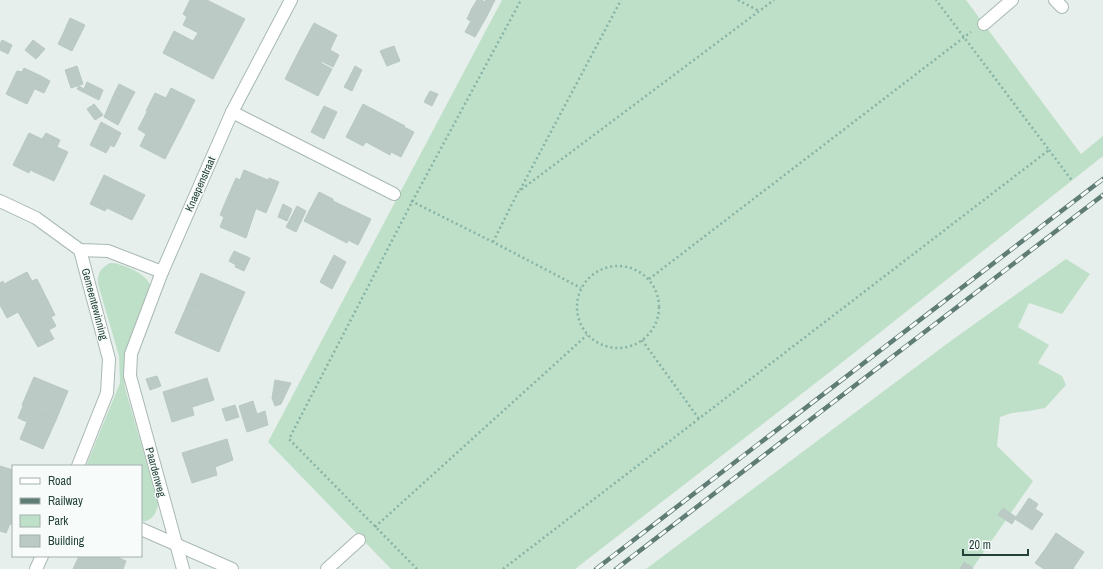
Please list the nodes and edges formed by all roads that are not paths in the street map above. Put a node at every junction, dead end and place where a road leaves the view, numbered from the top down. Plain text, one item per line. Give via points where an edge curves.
1 (291, 0) edge
2 (1012, 0) edge
3 (984, 24) road end
4 (232, 112) junction
5 (394, 194) road end
6 (0, 200) edge
7 (80, 250) junction
8 (162, 272) junction
9 (130, 376) joint
10 (78, 465) edge
11 (142, 529) edge
12 (359, 540) road end
13 (175, 543) junction
14 (42, 557) edge
15 (36, 569) edge
16 (183, 569) edge
17 (232, 569) edge
18 (327, 569) edge

1 - 4 street, Knaepenstraat
2 - 3 street
4 - 5 street
4 - 8 street, Knaepenstraat
6 - 7 street via 36,218
7 - 8 street via 108,250
7 - 10 street, Gemeentewinning via 109,359 107,393
8 - 9 street, Knaepenstraat via 131,354
9 - 13 street, Paardenweg
11 - 13 street
12 - 18 street
13 - 16 street, Paardenweg
13 - 17 street
14 - 15 street

